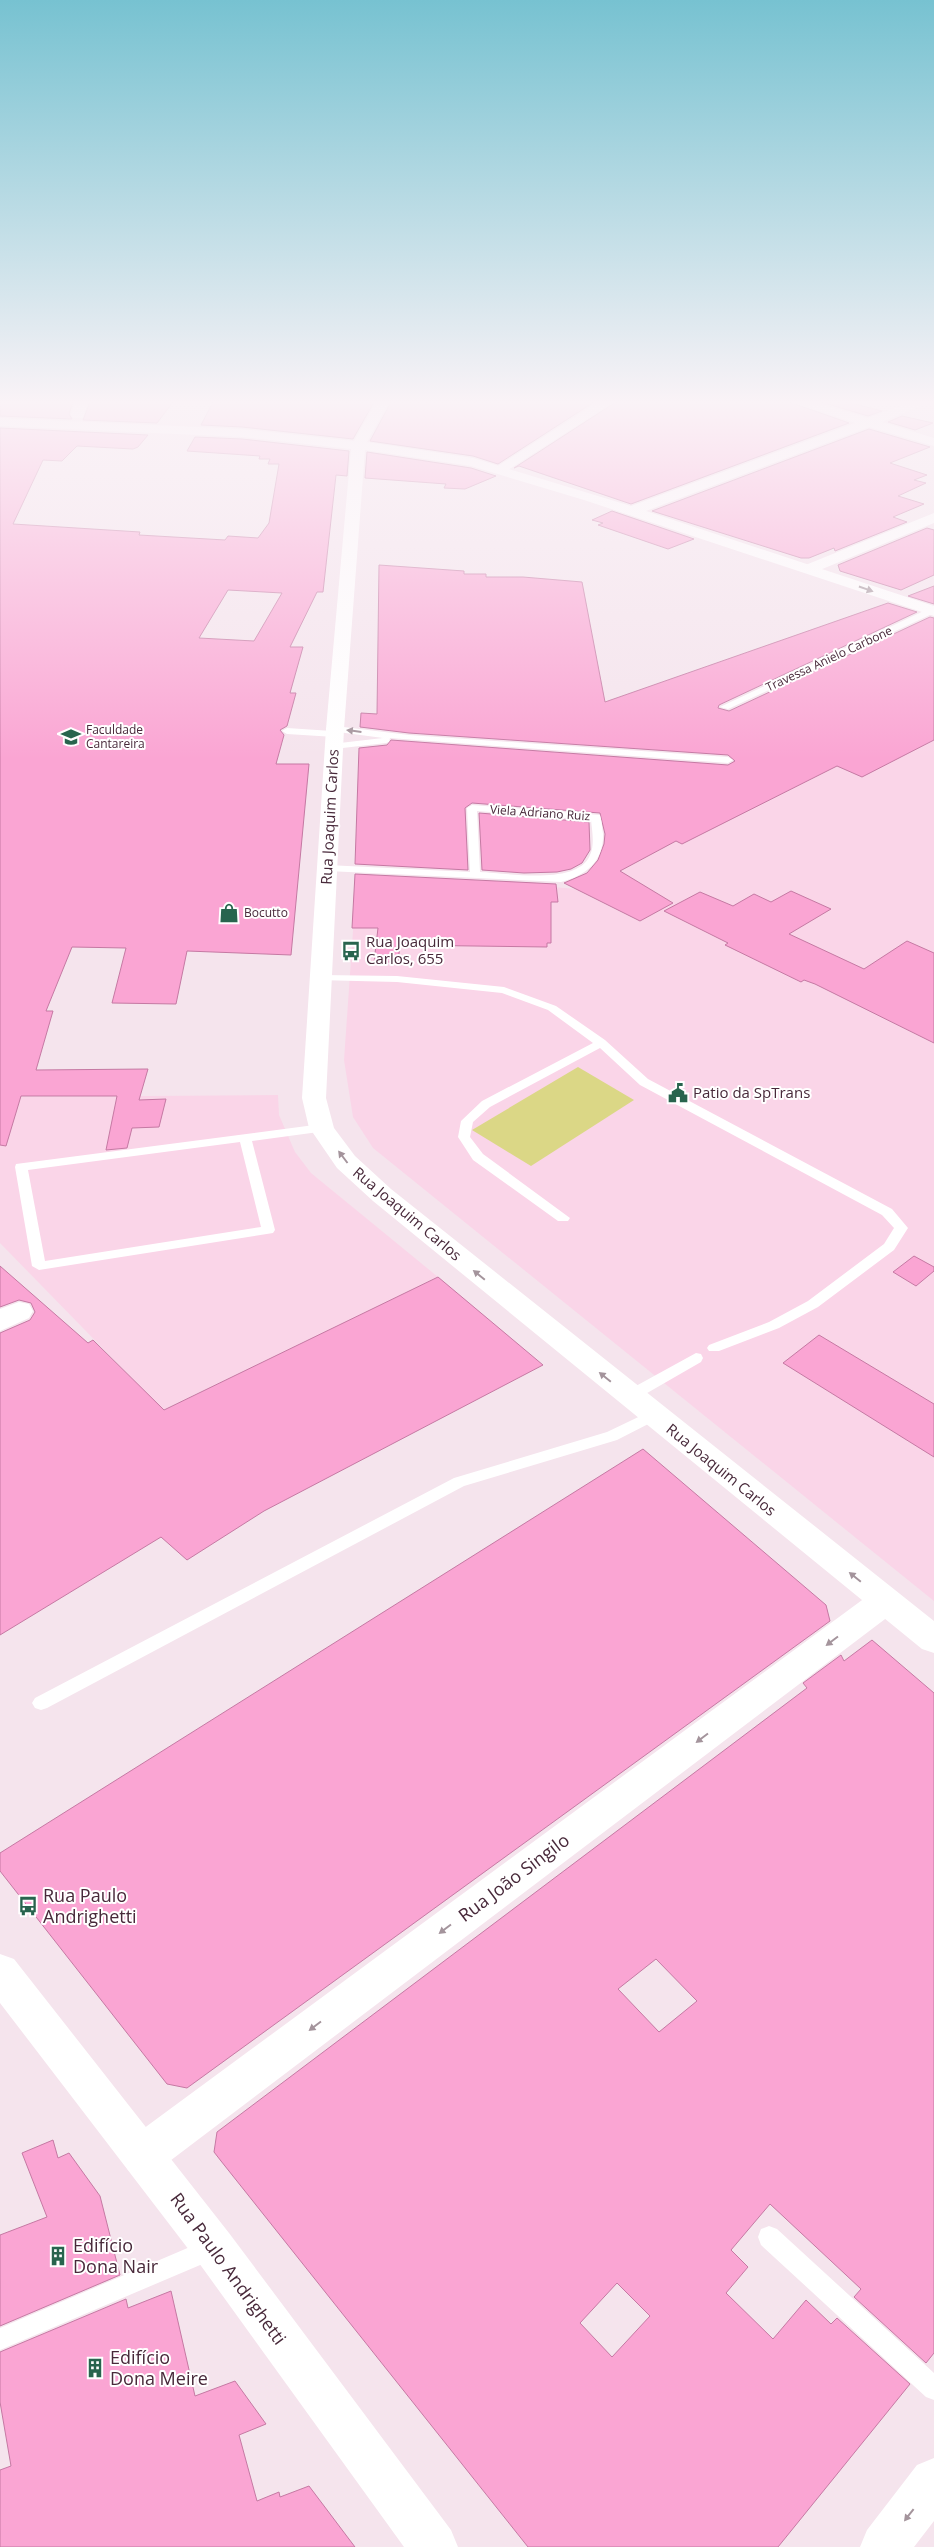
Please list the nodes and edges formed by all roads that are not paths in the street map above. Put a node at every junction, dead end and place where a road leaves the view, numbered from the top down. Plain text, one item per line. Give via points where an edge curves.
1 (350, 521) edge
2 (662, 521) edge
3 (927, 521) edge
4 (809, 569) junction
5 (933, 611) edge
6 (725, 707) dead end
7 (287, 731) dead end
8 (334, 736) junction
9 (409, 738) junction
10 (728, 760) dead end
11 (327, 868) junction
12 (475, 875) junction
13 (321, 978) junction
14 (601, 1043) junction
15 (322, 1128) junction
16 (245, 1138) junction
17 (563, 1218) dead end
18 (714, 1348) dead end
19 (696, 1358) dead end
20 (630, 1396) junction
21 (653, 1415) junction
22 (885, 1601) junction
23 (934, 1640) edge
24 (41, 1703) dead end
25 (0, 1972) edge
26 (143, 2155) junction
27 (769, 2237) dead end
28 (214, 2248) junction
29 (0, 2339) edge
30 (934, 2389) edge
31 (934, 2482) edge
32 (434, 2547) edge
33 (884, 2547) edge

1 - 8 street, Rua Joaquim Carlos
2 - 4 street
3 - 4 street
4 -> 5 street
5 - 6 lane, Travessa Anielo Carbone
7 - 8 lane
8 - 9 lane
9 -> 8 lane
8 - 11 street, Rua Joaquim Carlos
9 - 10 lane
11 - 12 lane, Viela Adriano Ruiz
11 - 13 street, Rua Joaquim Carlos
12 - 12 lane, Viela Adriano Ruiz via 564,878 590,864 596,857 599,845 596,817 472,808
13 - 14 lane via 397,979 504,990 552,1008
13 - 15 street, Rua Joaquim Carlos via 314,1098
14 - 17 lane via 486,1104 467,1121 464,1137 478,1158
14 - 18 lane via 644,1082 887,1212 901,1228 889,1247 813,1304 774,1325
15 - 16 lane
20 -> 15 street, Rua Joaquim Carlos via 382,1195 346,1162
16 - 16 lane via 21,1167 39,1266 268,1230
19 - 20 lane
20 - 21 street, Rua Joaquim Carlos
22 -> 21 street, Rua Joaquim Carlos
21 - 24 lane via 612,1436 459,1482
22 - 23 street, Rua Joaquim Carlos
22 -> 26 street, Rua João Singilo
25 - 26 street, Rua Paulo Andrighetti
26 - 28 street, Rua Paulo Andrighetti
27 - 30 lane
28 - 29 lane
28 - 32 street, Rua Paulo Andrighetti
31 -> 33 street

